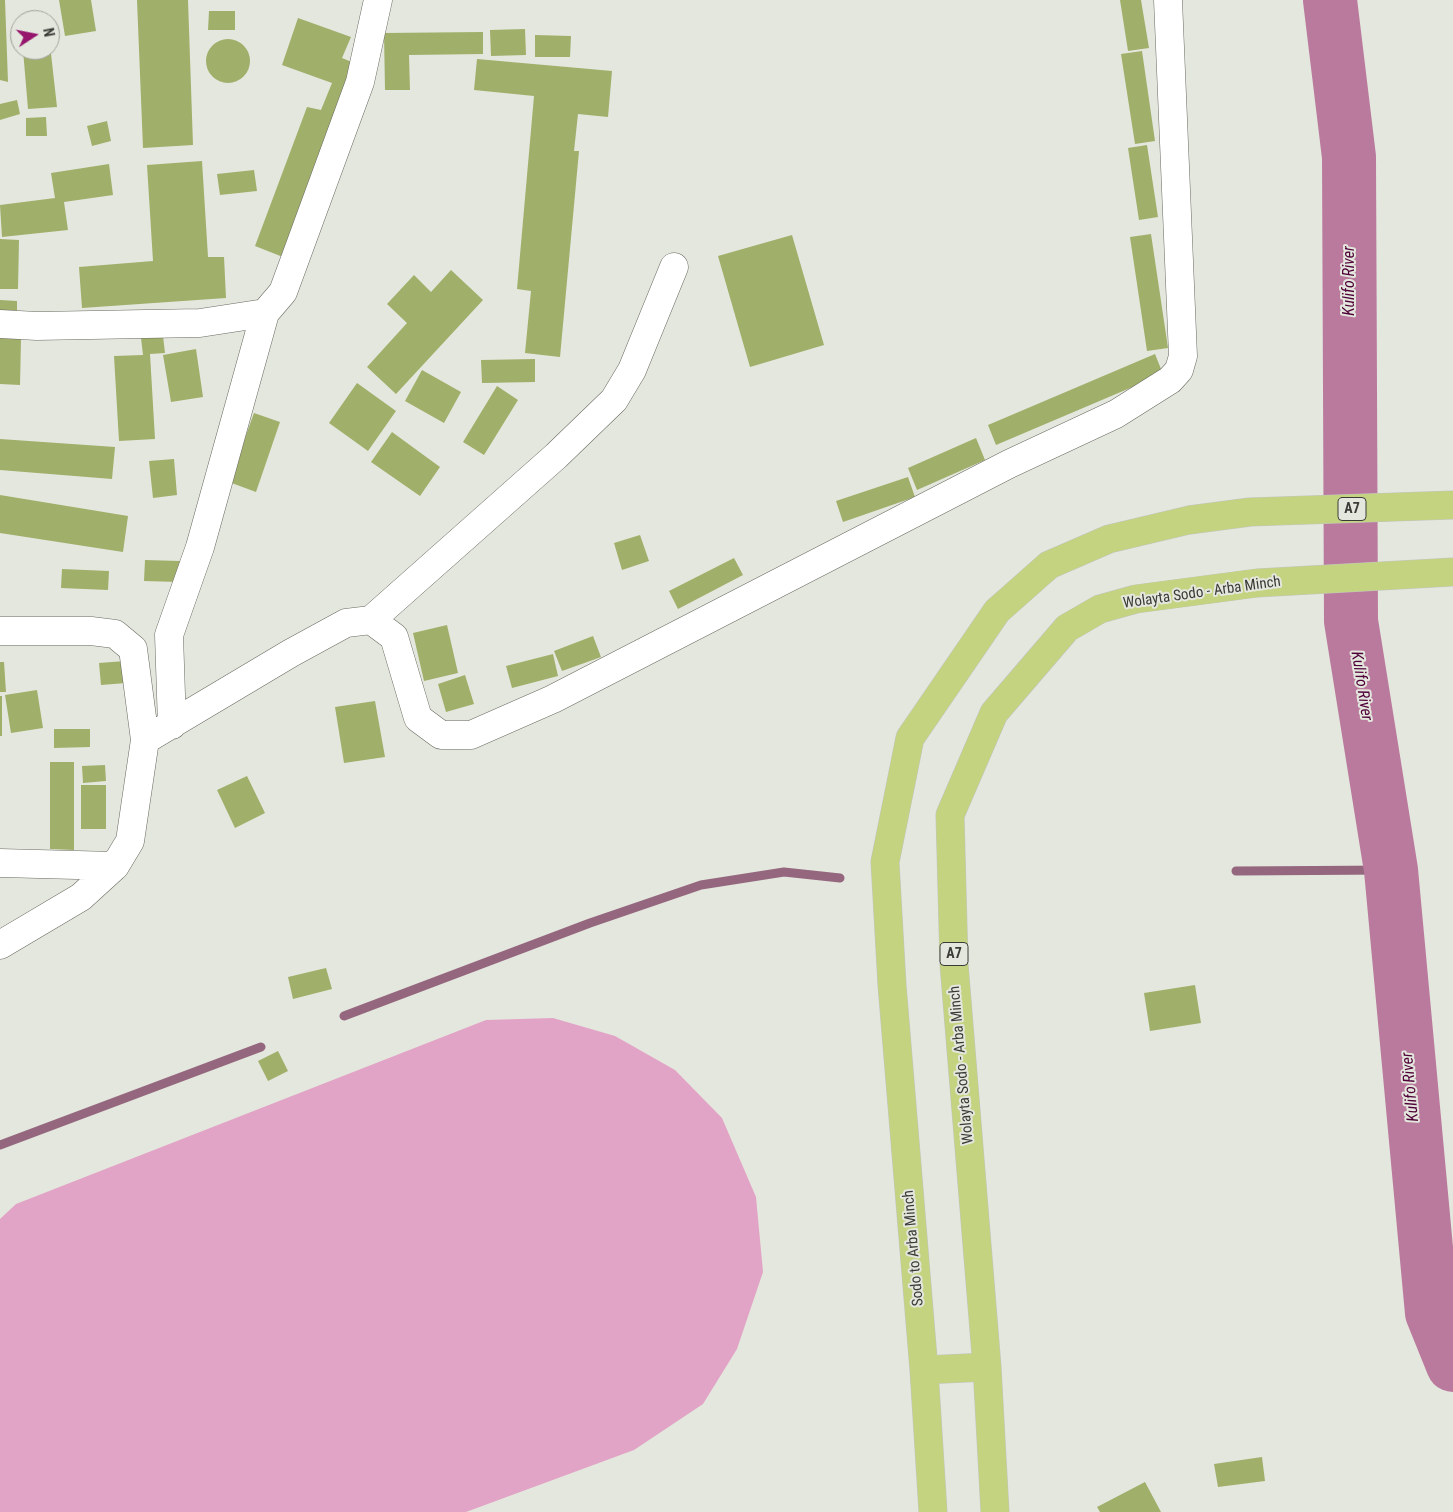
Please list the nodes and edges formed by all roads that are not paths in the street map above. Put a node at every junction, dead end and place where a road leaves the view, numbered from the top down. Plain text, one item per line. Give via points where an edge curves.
1 (378, 0) edge
2 (1168, 0) edge
3 (674, 267) dead end
4 (265, 313) junction
5 (0, 324) edge
6 (1453, 505) edge
7 (1453, 572) edge
8 (371, 620) junction
9 (0, 631) edge
10 (172, 724) junction
11 (145, 740) junction
12 (0, 863) edge
13 (115, 866) junction
14 (0, 945) edge
15 (987, 1367) junction
16 (924, 1370) junction
17 (933, 1512) edge
18 (995, 1512) edge

1 - 4 street via 360,82 283,292
2 - 8 street via 1183,356 1179,370 1170,380 1116,414 1009,464 553,699 472,735 441,735 418,718 394,637
3 - 8 street via 632,370 614,400 556,456
4 - 5 street via 200,323
4 - 10 street via 200,547 169,635
6 - 16 highway, Sodo to Arba Minch / A7 via 1250,512 1189,520 1109,539 1049,565 997,611 910,738 885,862
7 - 15 highway, Wolayta Sodo - Arba Minch / A7 via 1257,583 1136,599 1100,609 1067,628 994,713 950,814 954,964
8 - 10 street via 346,623 291,652
9 - 11 street via 115,634 133,649
10 - 11 street
11 - 13 street via 130,841
12 - 13 street
13 - 14 street via 81,898
15 - 16 highway
15 - 18 highway, Wolayta Sodo - Arba Minch / A7
16 - 17 highway, Sodo to Arba Minch / A7

